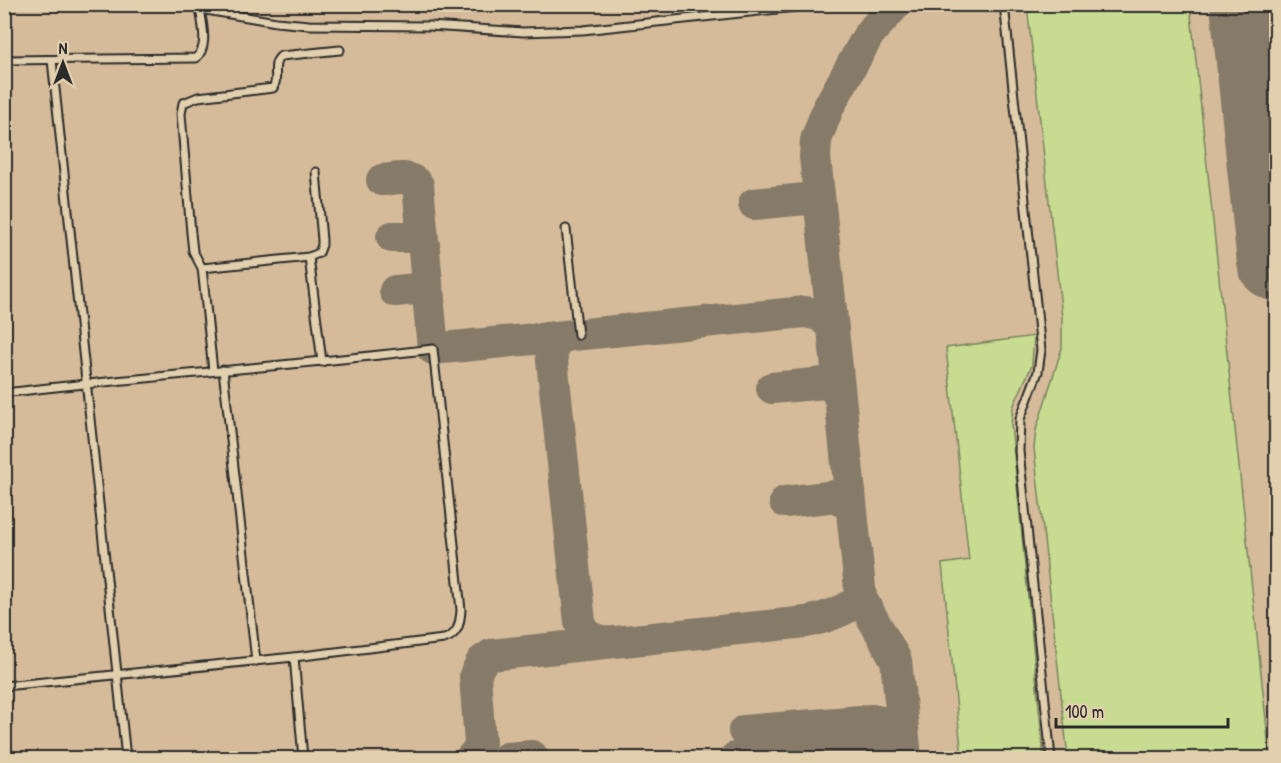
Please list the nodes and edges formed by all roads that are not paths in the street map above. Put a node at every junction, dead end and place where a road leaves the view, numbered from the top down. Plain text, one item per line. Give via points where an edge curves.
1 (823, 4) edge
2 (1004, 4) edge
3 (200, 7) edge
4 (340, 50) dead end
5 (4, 60) edge
6 (52, 60) junction
7 (316, 172) dead end
8 (566, 229) dead end
9 (309, 257) junction
10 (202, 268) junction
11 (578, 335) dead end
12 (322, 362) junction
13 (223, 370) junction
14 (213, 371) junction
15 (87, 383) junction
16 (4, 393) edge
17 (294, 657) junction
18 (256, 661) junction
19 (118, 674) junction
20 (4, 686) edge
21 (126, 759) edge
22 (303, 759) edge
23 (1051, 759) edge

1 - 3 lane via 583,30 523,32 309,25
2 - 23 lane via 1041,350 1038,372 1020,419 1019,451
3 - 6 lane via 204,40 196,58
4 - 10 lane via 281,56 275,64 273,88 198,97 183,103 191,233
5 - 6 lane
6 - 15 lane
7 - 9 lane via 322,245 319,253
8 - 11 lane
9 - 10 lane
9 - 12 lane
10 - 14 lane
12 - 13 lane
12 - 17 lane via 433,349 460,619 456,632 444,639
13 - 14 lane
13 - 18 lane
14 - 15 lane
15 - 16 lane
15 - 19 lane
17 - 18 lane
17 - 22 lane
18 - 19 lane
19 - 20 lane
19 - 21 lane

